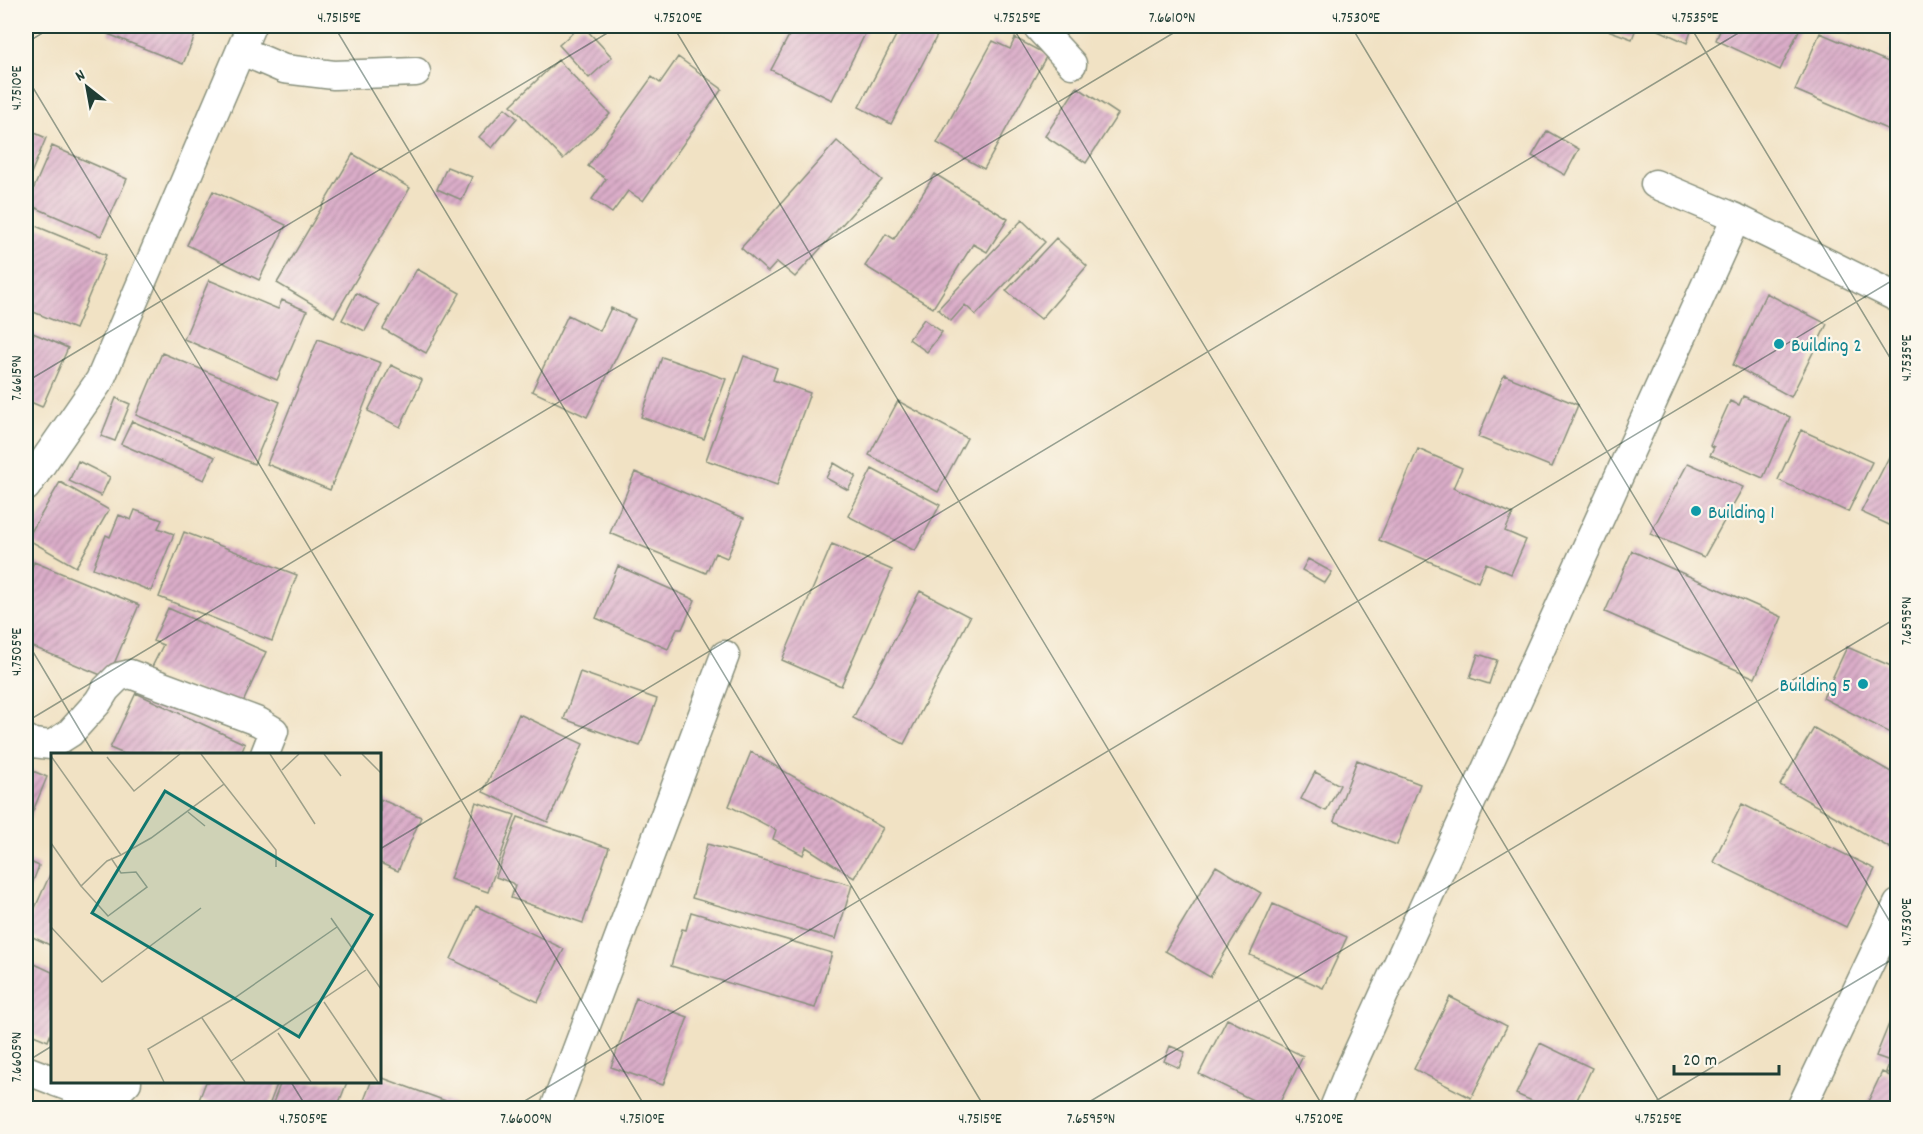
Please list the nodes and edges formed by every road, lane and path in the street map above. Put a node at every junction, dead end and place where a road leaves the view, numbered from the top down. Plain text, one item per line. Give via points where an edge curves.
1 (1037, 26) edge
2 (247, 38) edge
3 (1072, 64) dead end
4 (416, 72) dead end
5 (1655, 184) dead end
6 (1736, 218) junction
7 (1898, 298) edge
8 (26, 487) edge
9 (725, 655) dead end
10 (26, 739) edge
11 (265, 753) edge
12 (1898, 904) edge
13 (26, 1070) edge
14 (51, 1080) edge
15 (59, 1083) edge
16 (126, 1083) edge
17 (555, 1108) edge
18 (1334, 1108) edge
19 (1801, 1108) edge

1 - 3 street
2 - 4 street via 284,69 334,75
2 - 8 street via 100,380
5 - 6 street
6 - 7 street
6 - 18 street
9 - 17 street
10 - 11 street via 51,745 70,733 118,677 130,674 259,722 274,731
12 - 19 street
13 - 14 street
15 - 16 street via 89,1094 120,1089

